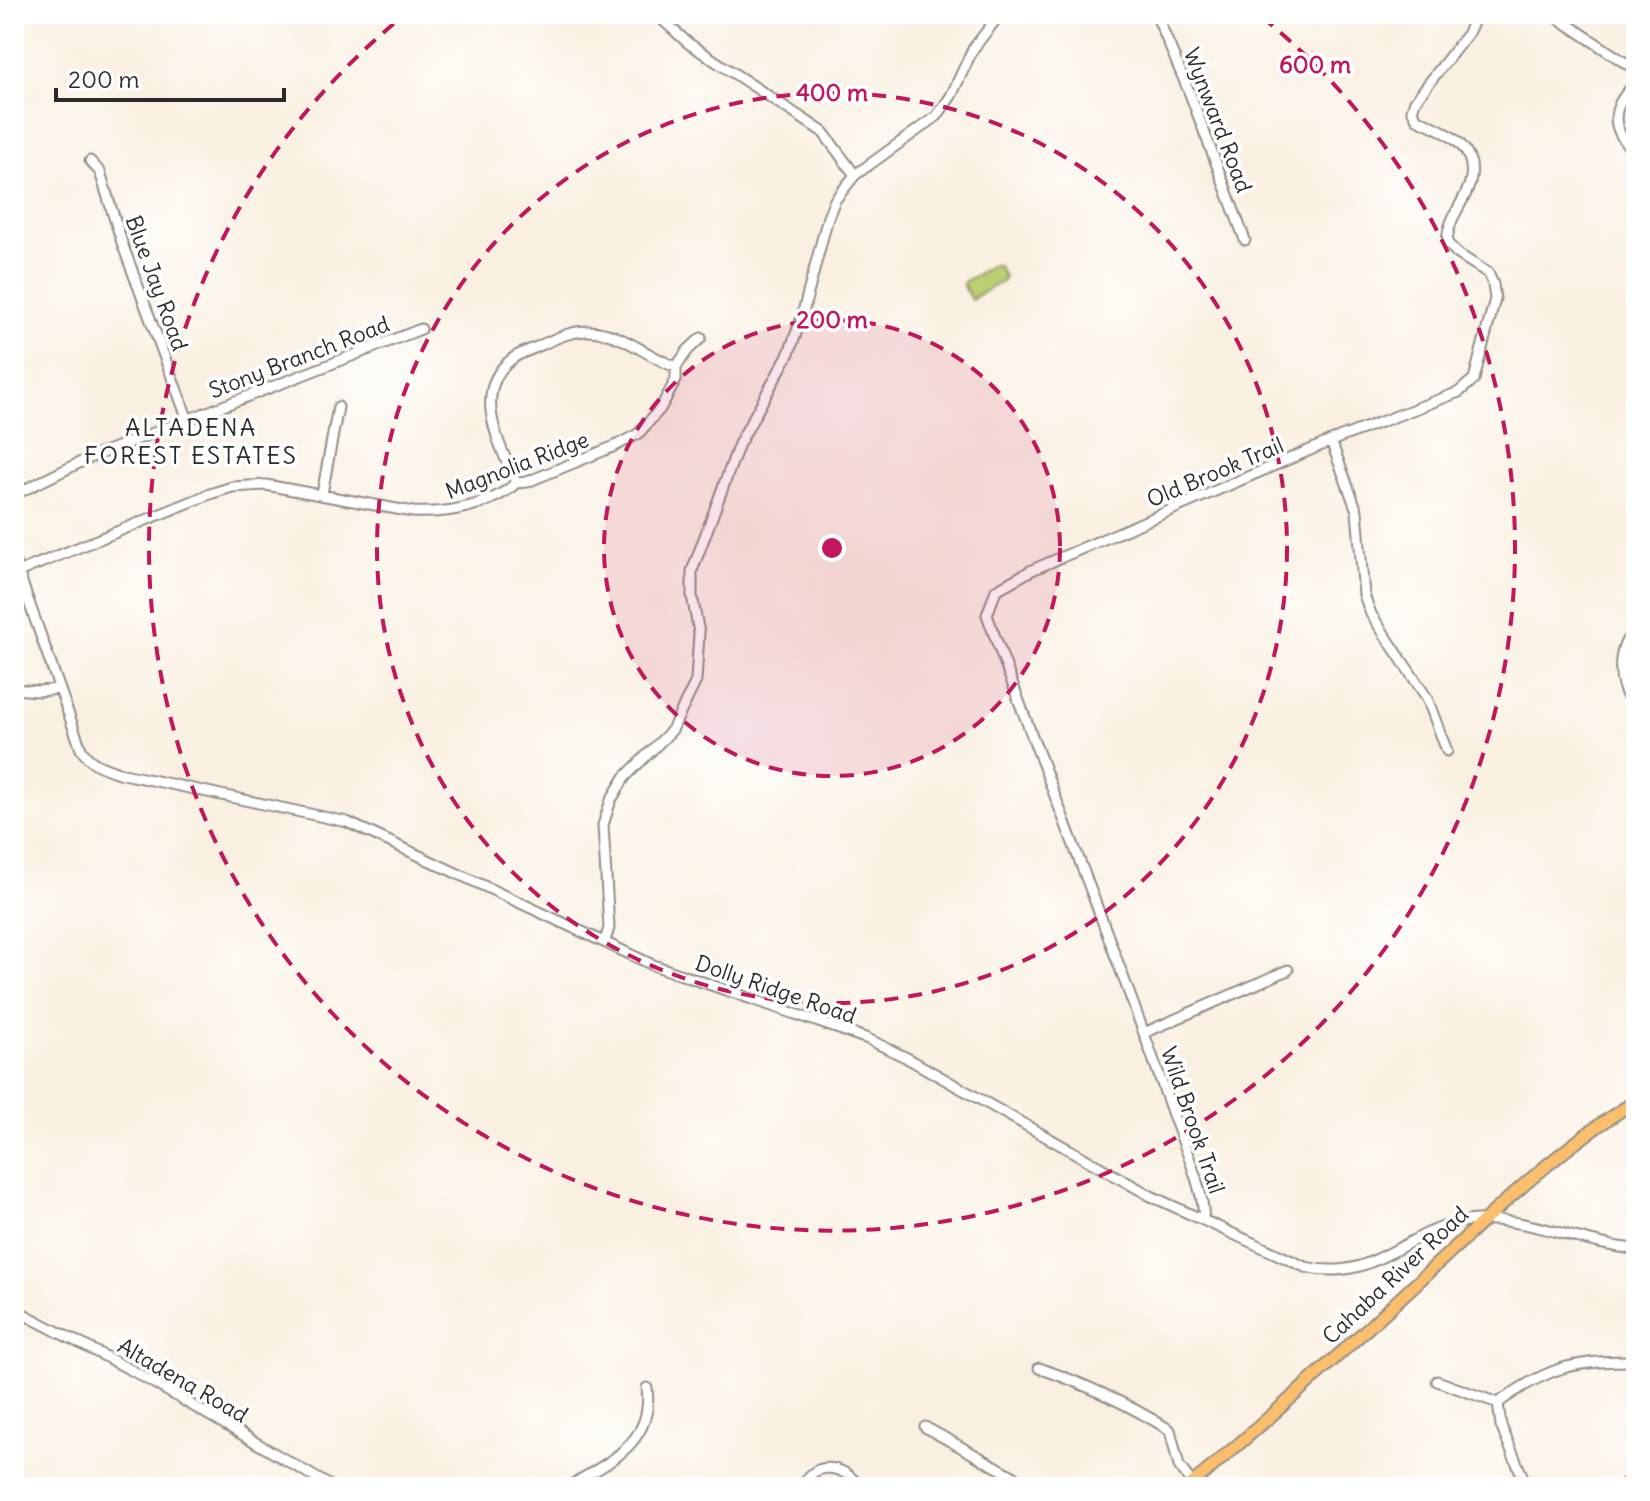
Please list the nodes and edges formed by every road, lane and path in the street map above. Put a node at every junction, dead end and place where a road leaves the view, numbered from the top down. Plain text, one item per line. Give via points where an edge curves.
1 (656, 14) edge
2 (1000, 14) edge
3 (1156, 14) edge
4 (1477, 14) edge
5 (1552, 14) edge
6 (1636, 70) edge
7 (1636, 83) edge
8 (1636, 154) edge
9 (90, 161) dead end
10 (855, 175) junction
11 (1245, 240) dead end
12 (421, 329) dead end
13 (701, 338) dead end
14 (676, 367) junction
15 (338, 407) dead end
16 (188, 420) junction
17 (1331, 441) junction
18 (516, 483) junction
19 (322, 494) junction
20 (14, 495) edge
21 (14, 560) edge
22 (18, 572) junction
23 (1636, 629) edge
24 (14, 689) edge
25 (59, 689) junction
26 (1636, 708) edge
27 (1447, 751) dead end
28 (605, 941) junction
29 (1288, 970) dead end
30 (1144, 1033) junction
31 (1636, 1101) edge
32 (1203, 1219) junction
33 (1484, 1220) junction
34 (1636, 1249) edge
35 (14, 1309) edge
36 (1636, 1361) edge
37 (1039, 1368) dead end
38 (1437, 1381) dead end
39 (647, 1388) dead end
40 (1498, 1403) junction
41 (925, 1427) dead end
42 (1636, 1468) edge
43 (1190, 1485) edge
44 (332, 1487) edge
45 (568, 1487) edge
46 (803, 1487) edge
47 (859, 1487) edge
48 (1071, 1487) edge
49 (1527, 1487) edge
50 (1627, 1487) edge

1 - 10 street via 688,43 823,132
2 - 10 street via 973,49 937,116
3 - 11 street, Wynward Road
4 - 17 street, Old Brook Trail via 1412,110 1417,119 1460,142 1472,165 1469,187 1448,225 1447,243 1488,273 1493,284 1495,299 1474,379 1459,392
5 - 6 street
7 - 8 street via 1615,118 1621,139
9 - 16 street, Blue Jay Road via 100,172
10 - 28 street via 835,200 789,353 739,444 699,547 692,571 699,633 696,681 672,730 625,777 611,800 602,833 609,928
12 - 16 street, Stony Branch Road
13 - 14 street, Magnolia Ridge
14 - 18 street, Magnolia Ridge via 676,380 660,409 638,434
14 - 18 street via 598,332 569,333 512,358 495,380 489,407
15 - 19 street
16 - 20 street, Stony Branch Road via 89,458
17 - 27 street via 1357,511 1364,595 1371,614 1427,698
17 - 30 street, Old Brook Trail via 1092,543 1006,584 992,596 987,615
18 - 19 street, Magnolia Ridge via 456,511 434,514
19 - 22 street, Magnolia Ridge via 266,485 232,487
21 - 22 street, Dolly Ridge Road
22 - 25 street, Dolly Ridge Road
23 - 26 street via 1625,642 1621,669 1625,691
24 - 25 street
25 - 28 street, Dolly Ridge Road via 81,749 98,766 347,822
28 - 32 street, Dolly Ridge Road via 653,965 885,1047 1151,1196
29 - 30 street
30 - 32 street, Wild Brook Trail via 1196,1182
31 - 33 main road, Cahaba River Road
32 - 33 street, Dolly Ridge Road via 1289,1261 1342,1271 1454,1224
33 - 34 street, Dolly Ridge Road
33 - 43 main road, Cahaba River Road
35 - 44 street, Altadena Road via 135,1372
36 - 40 street via 1562,1366
37 - 43 street via 1085,1384 1170,1430
38 - 40 street
39 - 45 street via 649,1406 632,1442
40 - 49 street via 1501,1426
41 - 48 street via 1020,1480
42 - 50 highway
46 - 47 street via 812,1474 827,1467 853,1477

